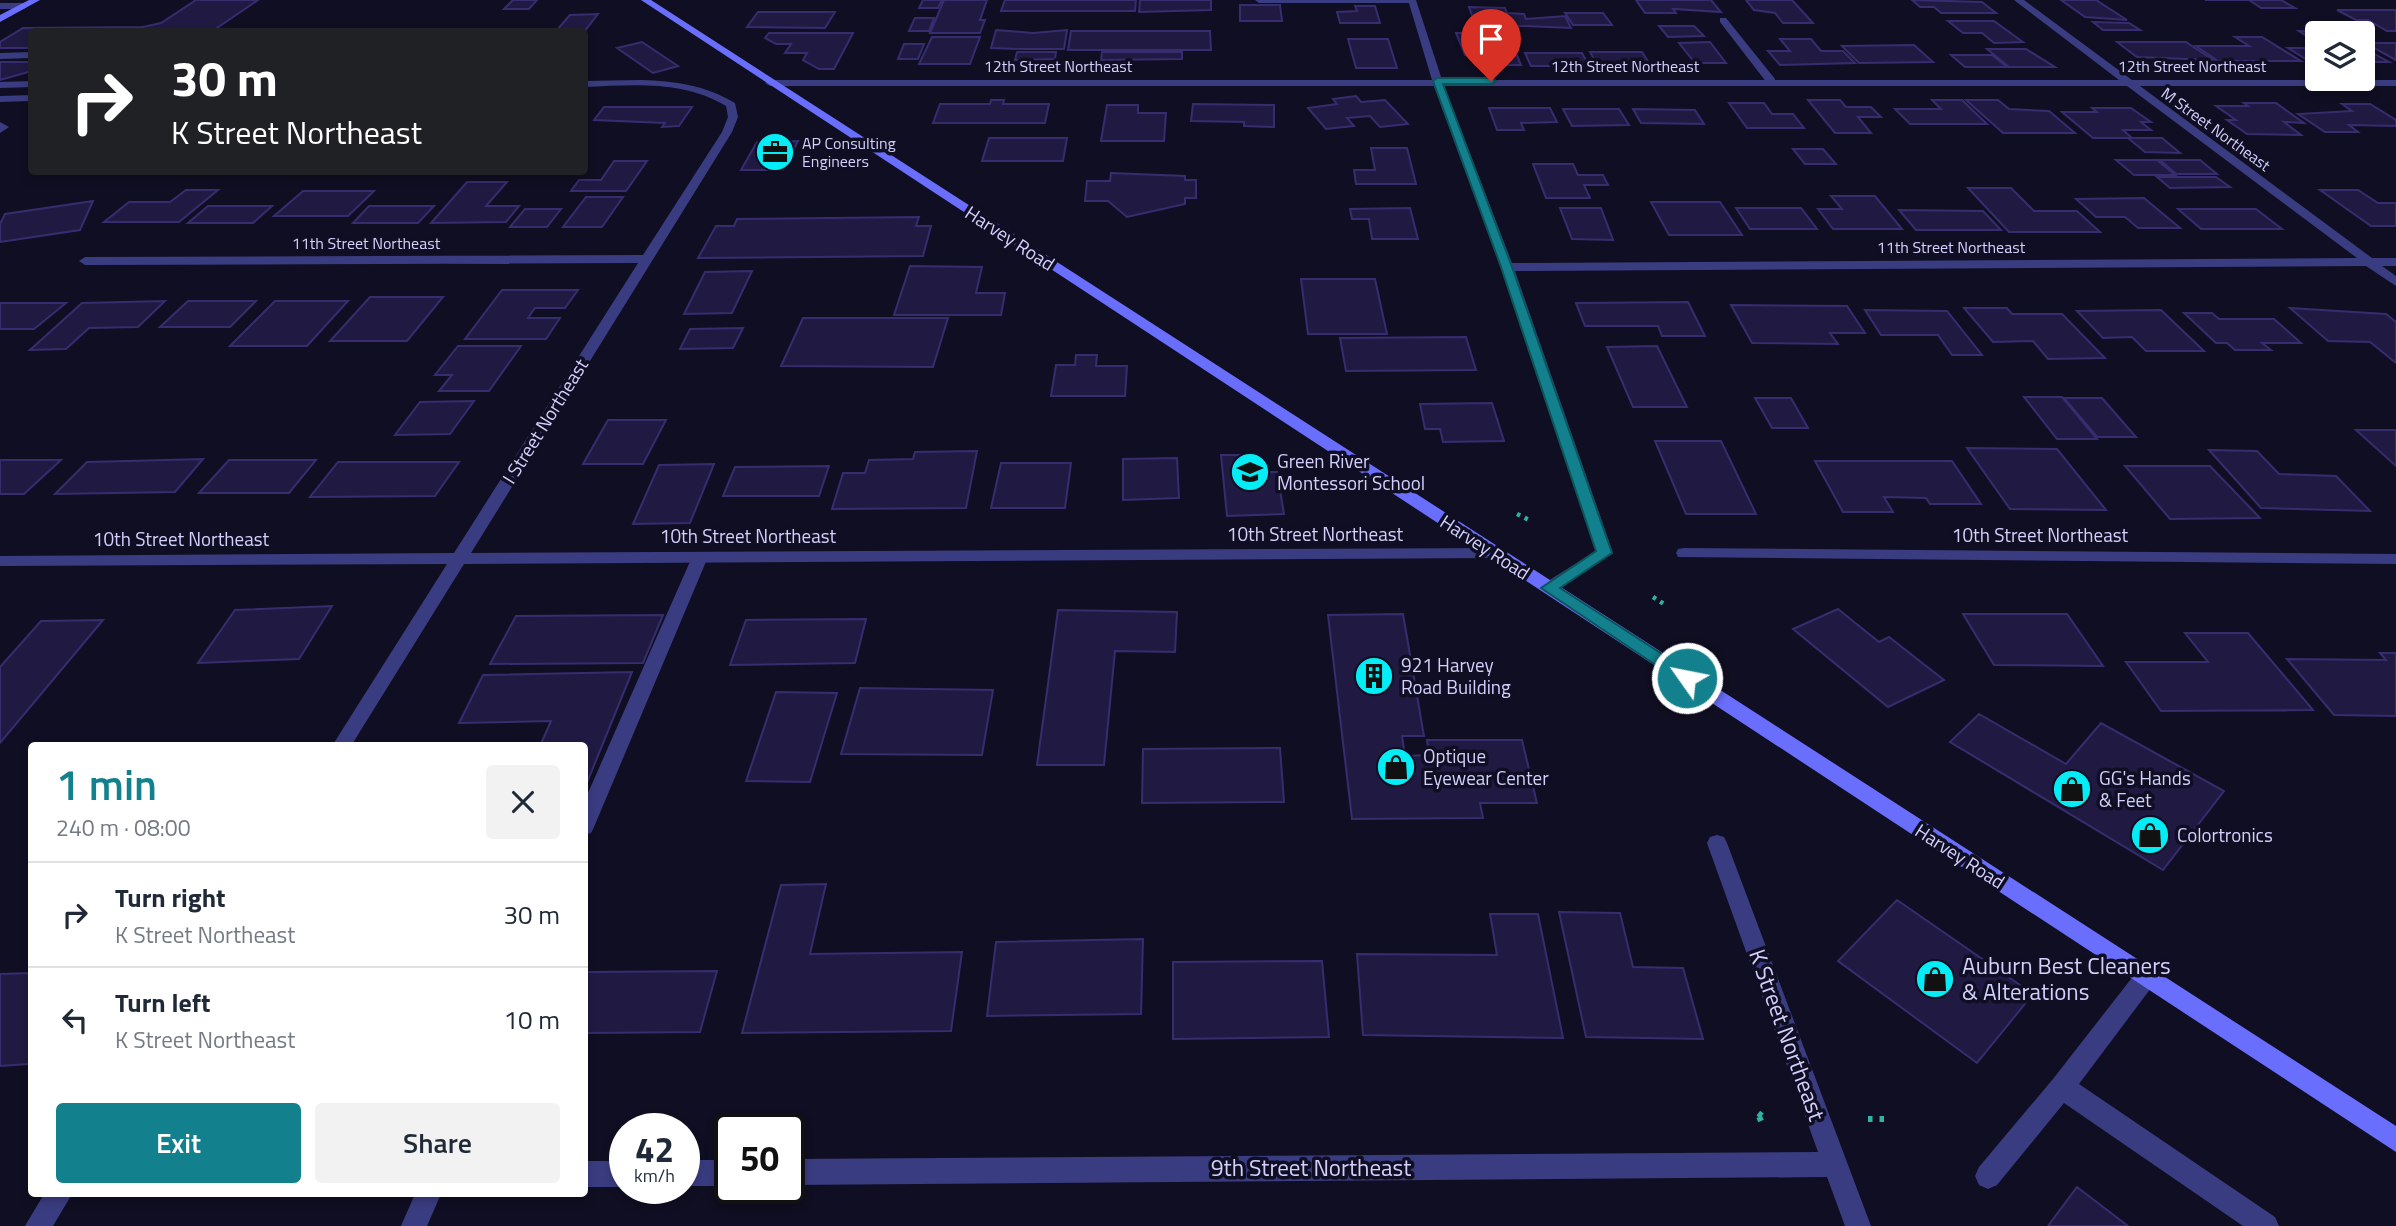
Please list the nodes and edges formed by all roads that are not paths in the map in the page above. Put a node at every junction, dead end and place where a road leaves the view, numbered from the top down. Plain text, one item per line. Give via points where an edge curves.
1 (36, 0) edge
2 (645, 0) edge
3 (1259, 0) edge
4 (1412, 0) edge
5 (2018, 0) edge
6 (0, 6) edge
7 (24, 6) junction
8 (0, 19) edge
9 (1723, 20) dead end
10 (28, 55) edge
11 (0, 56) edge
12 (1437, 81) junction
13 (1770, 81) junction
14 (2125, 82) junction
15 (770, 83) junction
16 (2396, 83) edge
17 (28, 84) edge
18 (588, 84) edge
19 (0, 85) edge
20 (28, 98) edge
21 (0, 99) edge
22 (647, 259) junction
23 (85, 261) dead end
24 (2370, 262) junction
25 (2396, 262) edge
26 (1507, 267) junction
27 (2396, 282) edge
28 (1496, 553) junction
29 (1684, 553) dead end
30 (699, 557) junction
31 (458, 559) junction
32 (2396, 559) edge
33 (0, 561) edge
34 (1549, 588) junction
35 (344, 742) edge
36 (588, 818) edge
37 (1717, 843) dead end
38 (2147, 977) junction
39 (2062, 1087) junction
40 (2396, 1140) edge
41 (1834, 1164) junction
42 (805, 1172) edge
43 (588, 1174) edge
44 (609, 1174) edge
45 (1987, 1176) dead end
46 (57, 1197) edge
47 (427, 1197) edge
48 (38, 1226) edge
49 (414, 1226) edge
50 (1858, 1226) edge
51 (2266, 1226) edge

1 - 7 main road
2 - 15 main road, Harvey Road
3 - 4 street
4 - 12 street
5 - 14 street, M Street Northeast
6 - 7 street
7 - 8 main road
9 - 13 street
10 - 11 street
12 - 13 street, 12th Street Northeast
12 - 15 street, 12th Street Northeast
12 - 26 street
13 - 14 street, 12th Street Northeast
14 - 16 street, 12th Street Northeast
14 - 24 street, M Street Northeast
15 - 28 main road, Harvey Road
17 - 19 street
18 - 22 street, I Street Northeast via 700,89 731,106 733,117 727,132
20 - 21 street
22 - 23 street, 11th Street Northeast
22 - 31 street, I Street Northeast
24 - 25 street, 11th Street Northeast
24 - 26 street, 11th Street Northeast
24 - 27 street, M Street Northeast
26 - 34 street via 1605,553
28 - 30 street, 10th Street Northeast
28 - 34 main road, Harvey Road
29 - 32 street, 10th Street Northeast
30 - 31 street, 10th Street Northeast
30 - 36 street
31 - 33 street, 10th Street Northeast
31 - 35 street, I Street Northeast
34 - 38 main road, Harvey Road
37 - 41 street, K Street Northeast
38 - 39 street
38 - 40 main road, Harvey Road
39 - 45 street
39 - 51 street
41 - 42 street, 9th Street Northeast
41 - 50 street, K Street Northeast
43 - 44 street
46 - 48 street
47 - 49 street

